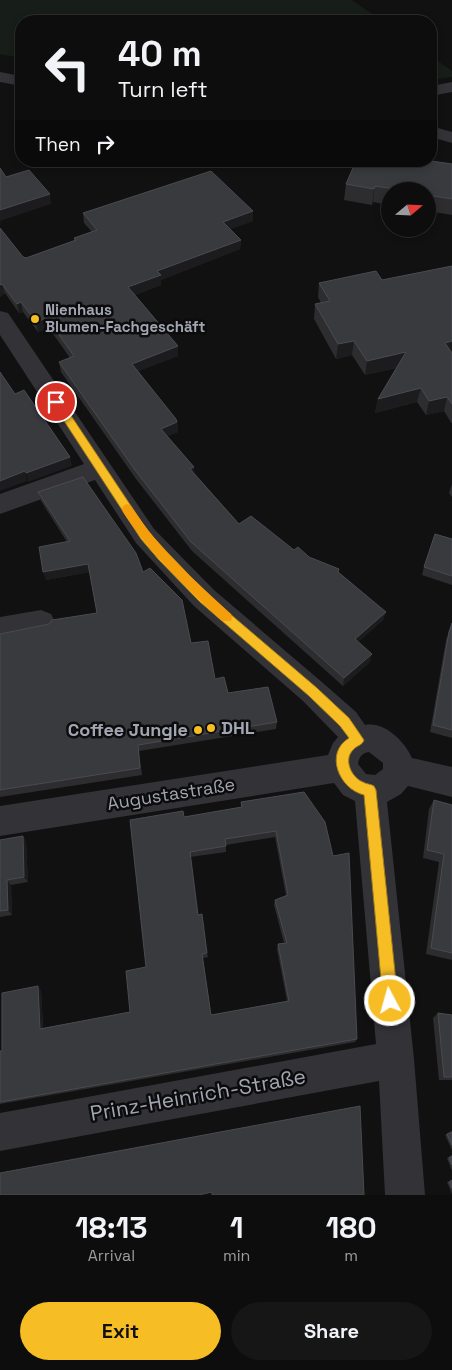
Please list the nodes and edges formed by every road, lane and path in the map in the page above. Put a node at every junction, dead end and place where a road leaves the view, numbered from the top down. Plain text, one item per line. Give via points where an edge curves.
1 (0, 76) edge
2 (15, 80) edge
3 (452, 87) edge
4 (437, 89) edge
5 (437, 133) edge
6 (452, 138) edge
7 (4, 331) edge
8 (100, 468) junction
9 (0, 504) edge
10 (41, 622) dead end
11 (0, 629) edge
12 (358, 740) junction
13 (342, 768) junction
14 (398, 769) junction
15 (452, 782) edge
16 (370, 790) junction
17 (0, 821) edge
18 (396, 1059) junction
19 (0, 1132) edge
20 (405, 1195) edge

1 - 2 street
3 - 4 street
5 - 6 street
7 - 8 street
8 - 9 street
8 - 12 street via 145,536 172,567 313,692 345,722
10 - 11 street
12 - 13 street via 348,746
12 - 14 street via 368,738 386,744 393,751
13 - 16 street via 352,783
13 - 17 street, Augustastraße
14 - 15 street
14 - 16 street via 389,785
16 - 18 street
18 - 19 street, Prinz-Heinrich-Straße
18 - 20 street

